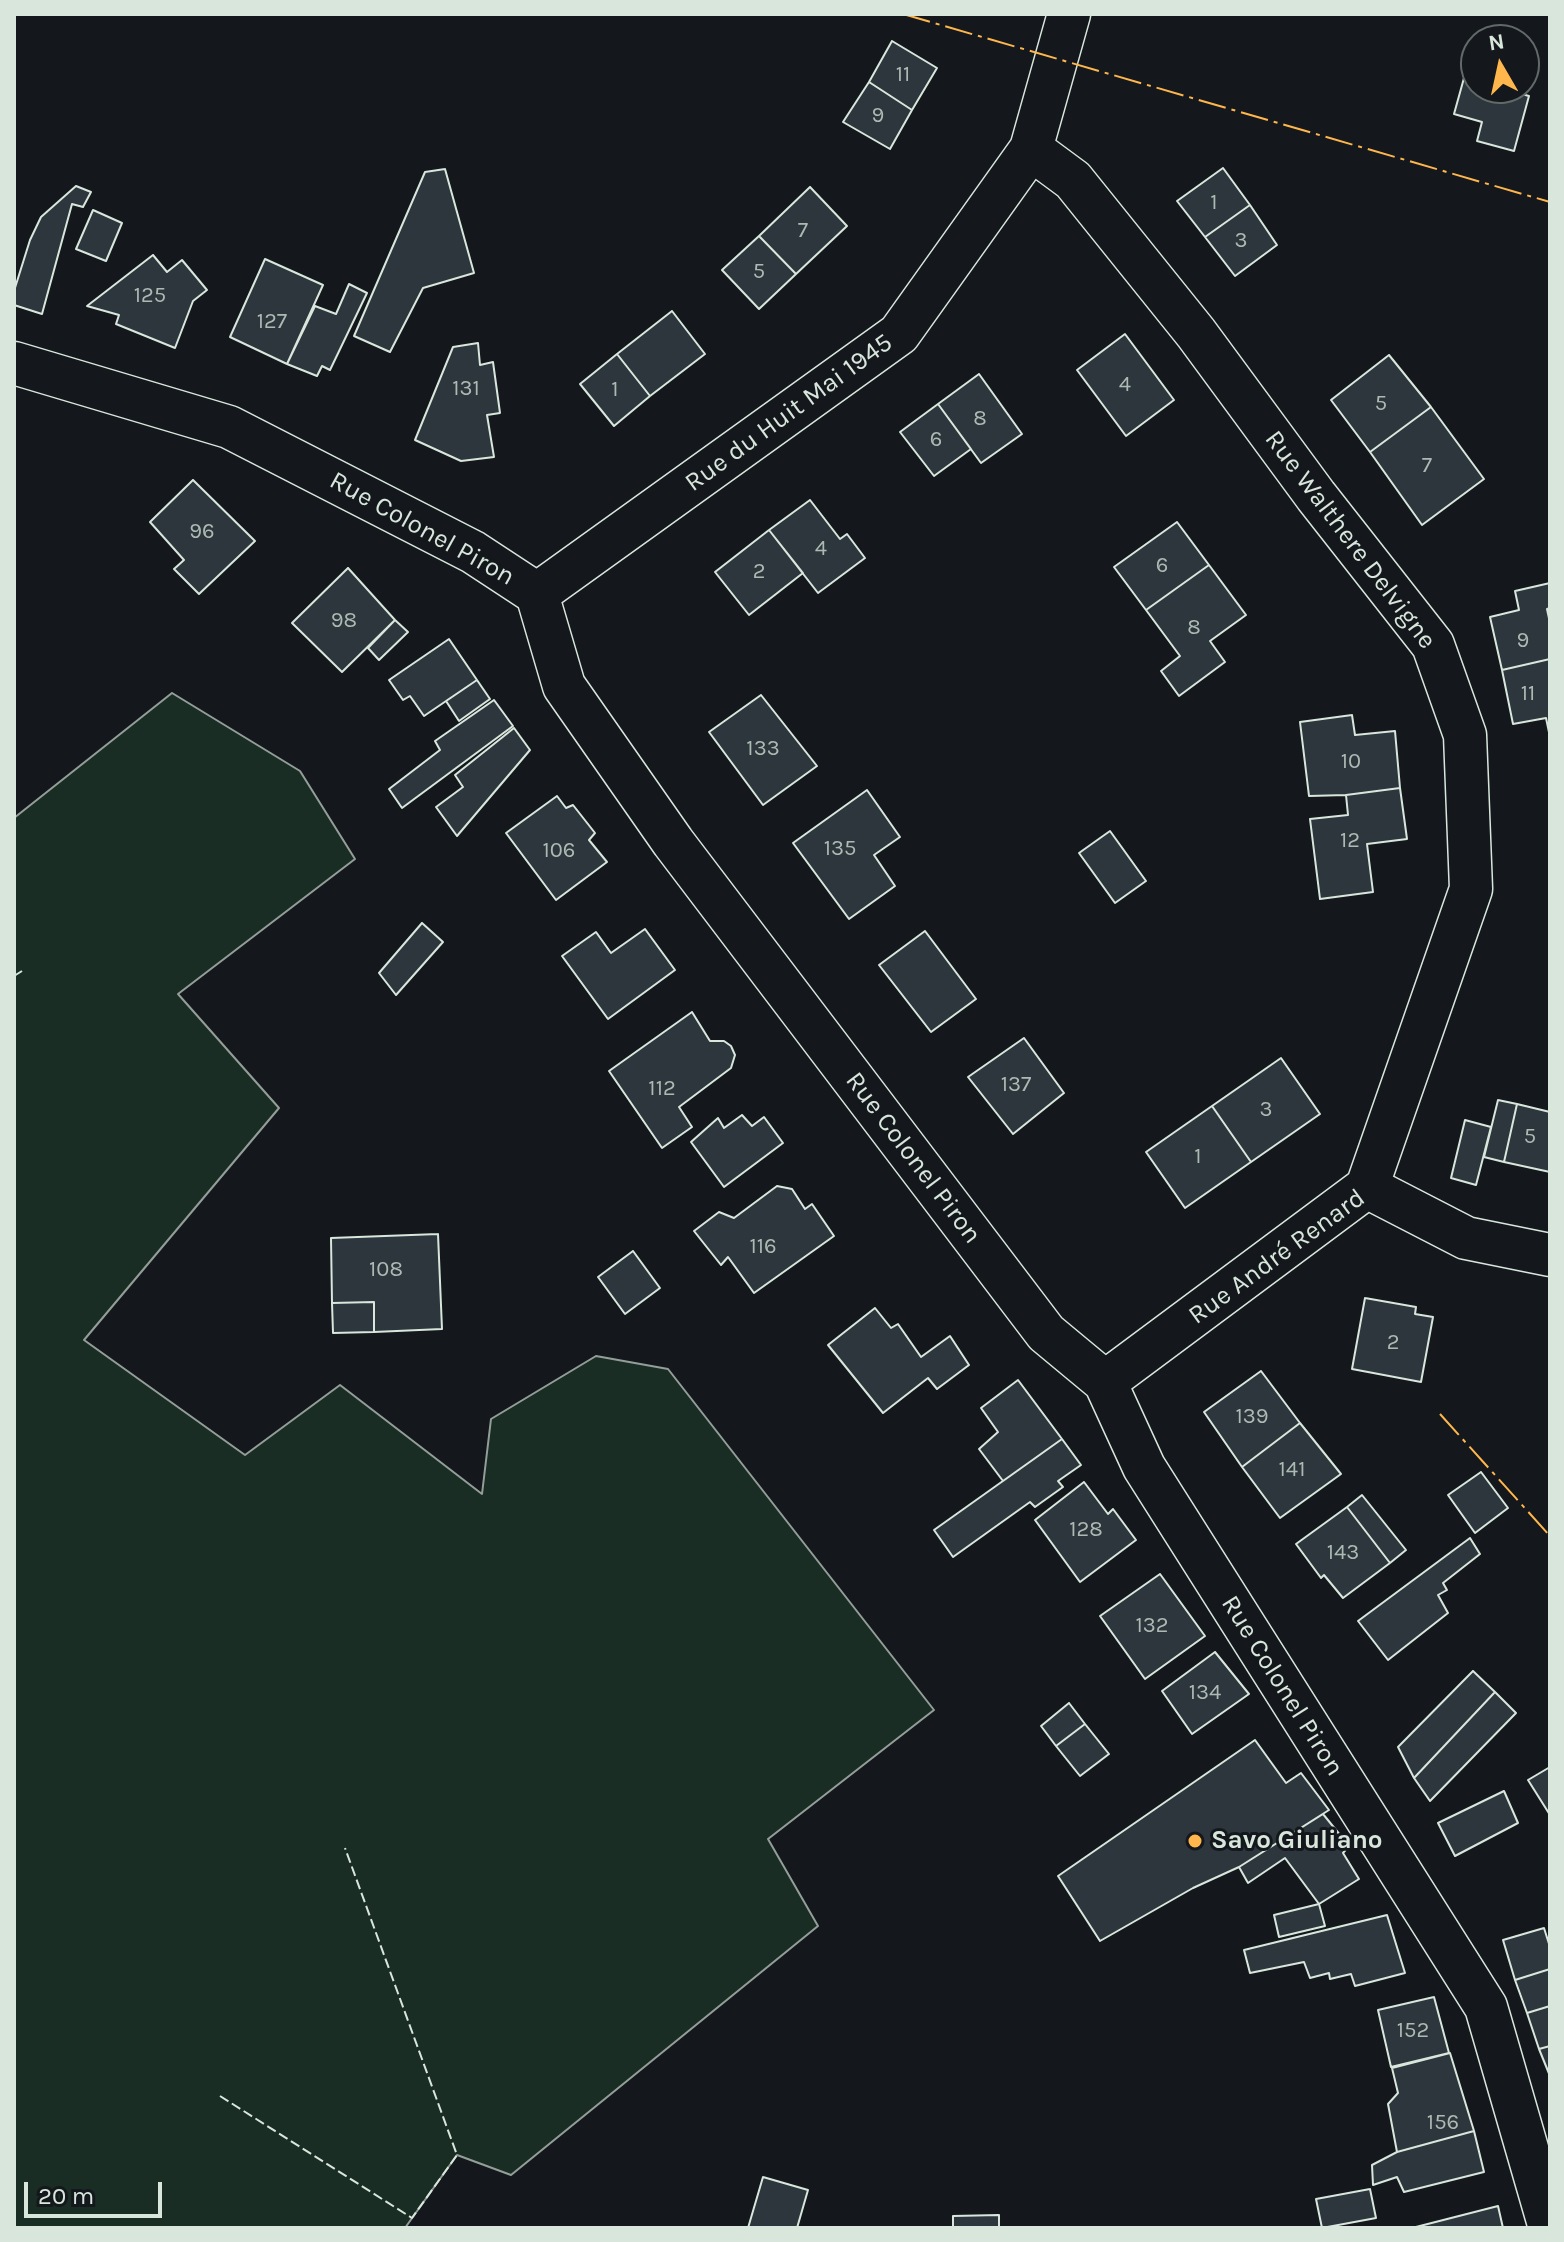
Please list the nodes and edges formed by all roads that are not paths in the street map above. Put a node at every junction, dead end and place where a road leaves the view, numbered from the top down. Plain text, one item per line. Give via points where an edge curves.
1 (1069, 14) edge
2 (1031, 149) junction
3 (14, 363) edge
4 (537, 594) junction
5 (1367, 1187) junction
6 (1550, 1255) edge
7 (1105, 1382) junction
8 (1550, 2228) edge

1 - 2 street, Rue du Huit Mai 1945
2 - 4 street, Rue du Huit Mai 1945 via 899,334
2 - 5 street, Rue Walthere Delvigne via 1073,180 1433,645 1465,735 1471,889
3 - 4 street, Rue Colonel Piron via 229,427 473,552
4 - 7 street, Rue Colonel Piron via 564,686 673,842 1046,1333
5 - 6 street, Rue André Renard via 1466,1238
5 - 7 street, Rue André Renard
7 - 8 street, Rue Colonel Piron via 1144,1467 1486,2007

